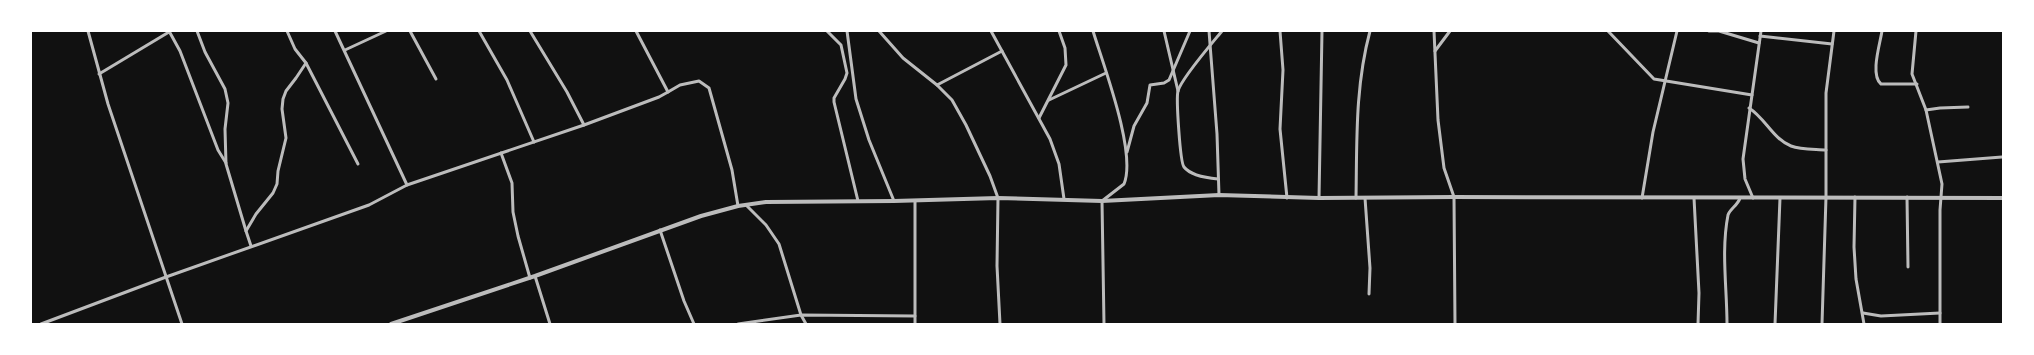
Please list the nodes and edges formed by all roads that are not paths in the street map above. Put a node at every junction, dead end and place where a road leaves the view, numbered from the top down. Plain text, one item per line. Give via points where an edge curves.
1 (88, 31) edge
2 (169, 31) edge
3 (197, 31) edge
4 (287, 31) edge
5 (335, 31) edge
6 (386, 31) edge
7 (410, 31) edge
8 (479, 31) edge
9 (530, 31) edge
10 (636, 31) edge
11 (827, 31) edge
12 (847, 31) edge
13 (879, 31) edge
14 (991, 31) edge
15 (1059, 31) edge
16 (1093, 31) edge
17 (1164, 31) edge
18 (1190, 31) edge
19 (1209, 31) edge
20 (1222, 31) edge
21 (1280, 31) edge
22 (1322, 31) edge
23 (1370, 31) edge
24 (1434, 31) edge
25 (1450, 31) edge
26 (1608, 31) edge
27 (1677, 31) edge
28 (1710, 31) edge
29 (1761, 31) edge
30 (1834, 31) edge
31 (1882, 31) edge
32 (1916, 31) edge
33 (1760, 36) junction
34 (1211, 43) junction
35 (1759, 43) junction
36 (1832, 44) junction
37 (345, 50) junction
38 (1002, 51) junction
39 (1435, 51) junction
40 (306, 63) junction
41 (1106, 73) junction
42 (1174, 73) junction
43 (99, 74) junction
44 (436, 80) dead end
45 (1665, 80) junction
46 (1917, 84) junction
47 (937, 85) junction
48 (1178, 91) junction
49 (668, 92) junction
50 (1752, 95) junction
51 (1049, 100) junction
52 (1968, 107) dead end
53 (1749, 108) junction
54 (1926, 110) junction
55 (1039, 118) junction
56 (584, 125) junction
57 (534, 142) junction
58 (1826, 150) junction
59 (501, 153) junction
60 (1126, 156) junction
61 (2002, 157) dead end
62 (1938, 162) junction
63 (226, 164) junction
64 (358, 164) dead end
65 (1218, 179) junction
66 (407, 185) junction
67 (1219, 195) junction
68 (1907, 196) junction
69 (1942, 196) junction
70 (1454, 197) junction
71 (1826, 197) junction
72 (1855, 197) junction
73 (998, 198) junction
74 (1287, 198) junction
75 (1319, 198) junction
76 (1356, 198) junction
77 (1365, 198) junction
78 (1642, 198) junction
79 (1694, 198) junction
80 (1740, 198) junction
81 (1753, 198) junction
82 (1780, 198) junction
83 (2003, 198) edge
84 (1064, 199) junction
85 (858, 201) junction
86 (894, 201) junction
87 (915, 201) junction
88 (1102, 201) junction
89 (746, 205) junction
90 (738, 206) junction
91 (246, 230) junction
92 (660, 230) junction
93 (250, 246) junction
94 (1908, 267) dead end
95 (535, 276) junction
96 (166, 277) junction
97 (530, 278) junction
98 (1369, 294) dead end
99 (1940, 312) junction
100 (1863, 313) junction
101 (801, 315) junction
102 (915, 316) junction
103 (404, 322) edge
104 (41, 324) edge
105 (182, 324) edge
106 (390, 324) edge
107 (550, 324) edge
108 (694, 324) edge
109 (738, 324) edge
110 (806, 324) edge
111 (915, 324) edge
112 (1000, 324) edge
113 (1104, 324) edge
114 (1455, 324) edge
115 (1698, 324) edge
116 (1727, 324) edge
117 (1775, 324) edge
118 (1822, 324) edge
119 (1864, 324) edge
120 (1940, 324) edge

1 - 43 street
2 - 43 street
2 - 63 street via 180,51 218,150
3 - 63 street via 205,52 226,89
4 - 40 street via 295,49
5 - 37 street
6 - 37 street
7 - 44 street
8 - 57 street via 507,80
9 - 56 street
10 - 49 street
11 - 85 street via 841,45 847,73 834,102
12 - 86 street via 856,99 869,140
13 - 47 street via 904,58
14 - 38 street
15 - 51 street via 1065,48 1066,65
16 - 41 street
17 - 42 street
18 - 42 street
19 - 34 street
20 - 34 street
21 - 74 street via 1283,70 1280,129
22 - 75 street
23 - 76 street via 1362,62 1357,101
24 - 39 street
25 - 39 street
26 - 45 street via 1651,77
27 - 45 street
28 - 35 street via 1719,31
29 - 33 street
30 - 36 street
31 - 46 street via 1877,56 1878,82
32 - 46 street via 1912,70
33 - 35 street
33 - 36 street
34 - 48 street
34 - 65 street
35 - 50 street
36 - 58 street via 1826,93
37 - 66 street
38 - 47 street
38 - 55 street
39 - 70 street via 1438,120 1444,168
40 - 64 street
40 - 91 street via 286,91 283,100 286,138 277,184
41 - 51 street
41 - 60 street via 1118,114
42 - 48 street
42 - 60 street via 1167,82 1150,85 1146,103 1134,126
43 - 96 street
45 - 50 street
45 - 78 street
46 - 54 street
47 - 73 street via 952,100 966,125
48 - 65 street via 1180,155 1183,166 1189,172
49 - 56 street
49 - 90 street via 680,85 699,81 709,88 732,170
50 - 53 street
51 - 55 street
52 - 54 street
53 - 58 street via 1791,146
53 - 81 street via 1743,168 1746,185
54 - 62 street
55 - 84 street via 1059,164
56 - 57 street
57 - 59 street
58 - 71 street
59 - 66 street
59 - 97 street via 512,183 513,212
60 - 88 street via 1124,184
61 - 62 street
62 - 69 street
63 - 91 street
65 - 67 street
66 - 93 street via 368,205
67 - 74 street
67 - 88 street
68 - 69 street
68 - 72 street
68 - 94 street
69 - 83 street
69 - 99 street
70 - 77 street
70 - 78 street
70 - 114 street
71 - 72 street
71 - 82 street
71 - 118 street
72 - 100 street via 1856,279
73 - 84 street
73 - 87 street
73 - 112 street
74 - 75 street
75 - 76 street
76 - 77 street
77 - 98 street via 1370,268
78 - 79 street
79 - 80 street
79 - 115 street
80 - 81 street
80 - 116 street via 1728,214 1725,256
81 - 82 street
82 - 117 street
84 - 88 street
85 - 86 street
85 - 89 street via 788,201
86 - 87 street
87 - 102 street
88 - 113 street
89 - 90 street
89 - 101 street via 766,225 778,244
90 - 92 street
91 - 93 street
92 - 95 street
92 - 108 street
93 - 96 street
95 - 97 street
95 - 107 street
96 - 104 street
96 - 105 street
97 - 103 street
99 - 100 street via 1881,316
99 - 120 street
100 - 119 street
101 - 102 street
101 - 109 street
101 - 110 street
102 - 111 street
103 - 106 street

